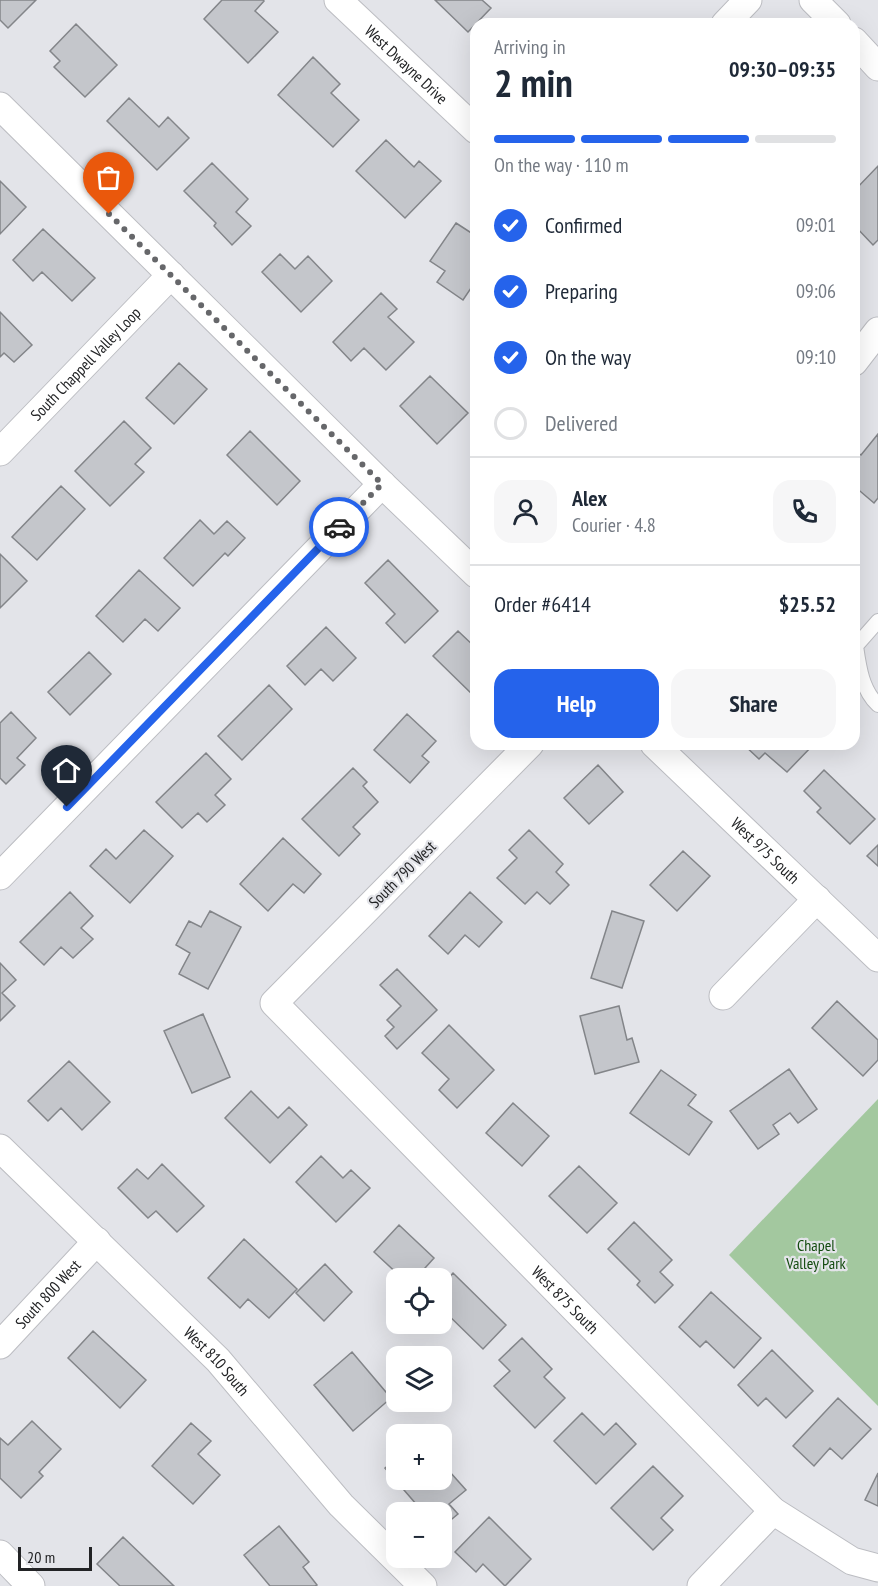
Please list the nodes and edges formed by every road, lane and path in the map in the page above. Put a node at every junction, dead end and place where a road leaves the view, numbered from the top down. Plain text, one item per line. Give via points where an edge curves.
1 (338, 0) edge
2 (748, 0) edge
3 (813, 0) edge
4 (731, 18) edge
5 (831, 18) edge
6 (860, 48) edge
7 (878, 67) edge
8 (0, 106) edge
9 (470, 124) edge
10 (171, 275) junction
11 (878, 332) edge
12 (860, 354) edge
13 (0, 452) edge
14 (382, 484) junction
15 (470, 567) edge
16 (878, 621) edge
17 (860, 641) edge
18 (860, 672) edge
19 (878, 705) edge
20 (524, 750) edge
21 (660, 750) edge
22 (0, 876) edge
23 (817, 899) junction
24 (878, 958) edge
25 (723, 996) dead end
26 (274, 1003) joint
27 (0, 1148) edge
28 (97, 1241) junction
29 (0, 1345) edge
30 (773, 1511) junction
31 (0, 1554) edge
32 (878, 1568) edge
33 (31, 1586) edge
34 (423, 1586) edge
35 (701, 1586) edge

1 - 9 street, West Dwayne Drive
2 - 4 street
3 - 5 street
6 - 7 street
8 - 10 street
10 - 13 street, South Chappell Valley Loop
10 - 14 street
11 - 12 street
14 - 15 street
14 - 22 street
16 - 17 lane
18 - 19 lane
20 - 26 street, South 790 West
21 - 23 street, West 975 South
23 - 24 street, West 975 South
23 - 25 street
26 - 30 street, West 875 South
27 - 28 street, West 810 South
28 - 29 street, South 800 West
28 - 34 street, West 810 South via 218,1360 341,1505
30 - 32 street, West 875 South via 852,1561
30 - 35 street
31 - 33 street

